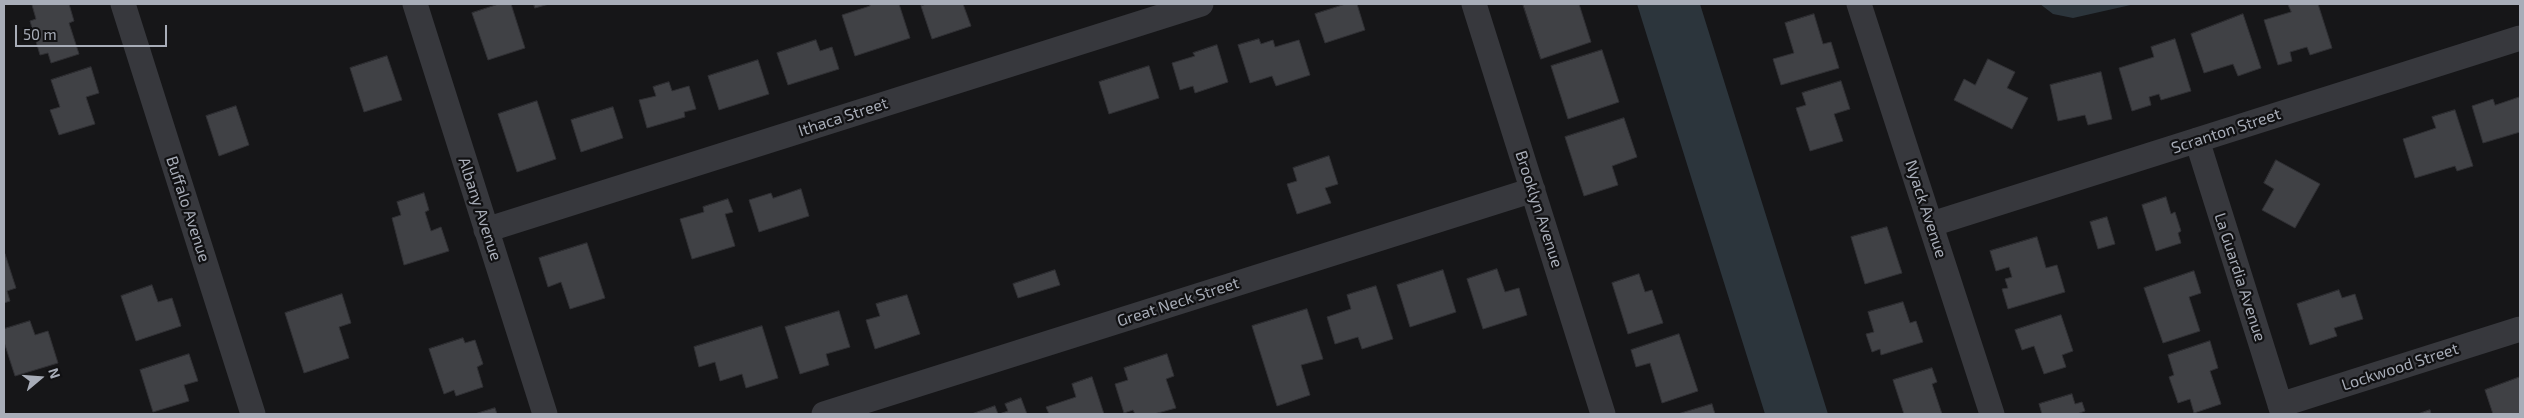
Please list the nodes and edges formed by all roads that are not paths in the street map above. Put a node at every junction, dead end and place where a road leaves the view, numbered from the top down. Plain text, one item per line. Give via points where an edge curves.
1 (124, 4) edge
2 (415, 4) edge
3 (1201, 4) edge
4 (1474, 4) edge
5 (1858, 4) edge
6 (2520, 38) edge
7 (2197, 140) junction
8 (1533, 190) junction
9 (1932, 224) junction
10 (486, 230) junction
11 (2520, 329) edge
12 (2282, 410) edge
13 (253, 414) edge
14 (545, 414) edge
15 (824, 414) edge
16 (1603, 414) edge
17 (1992, 414) edge

1 - 13 street, Buffalo Avenue
2 - 10 street, Albany Avenue
3 - 10 street, Ithaca Street
4 - 8 street, Brooklyn Avenue
5 - 9 street, Nyack Avenue
6 - 7 street, Scranton Street
7 - 9 street, Scranton Street
7 - 12 street, La Guardia Avenue
8 - 15 street, Great Neck Street
8 - 16 street, Brooklyn Avenue
9 - 17 street, Nyack Avenue
10 - 14 street, Albany Avenue
11 - 12 street, Lockwood Street

